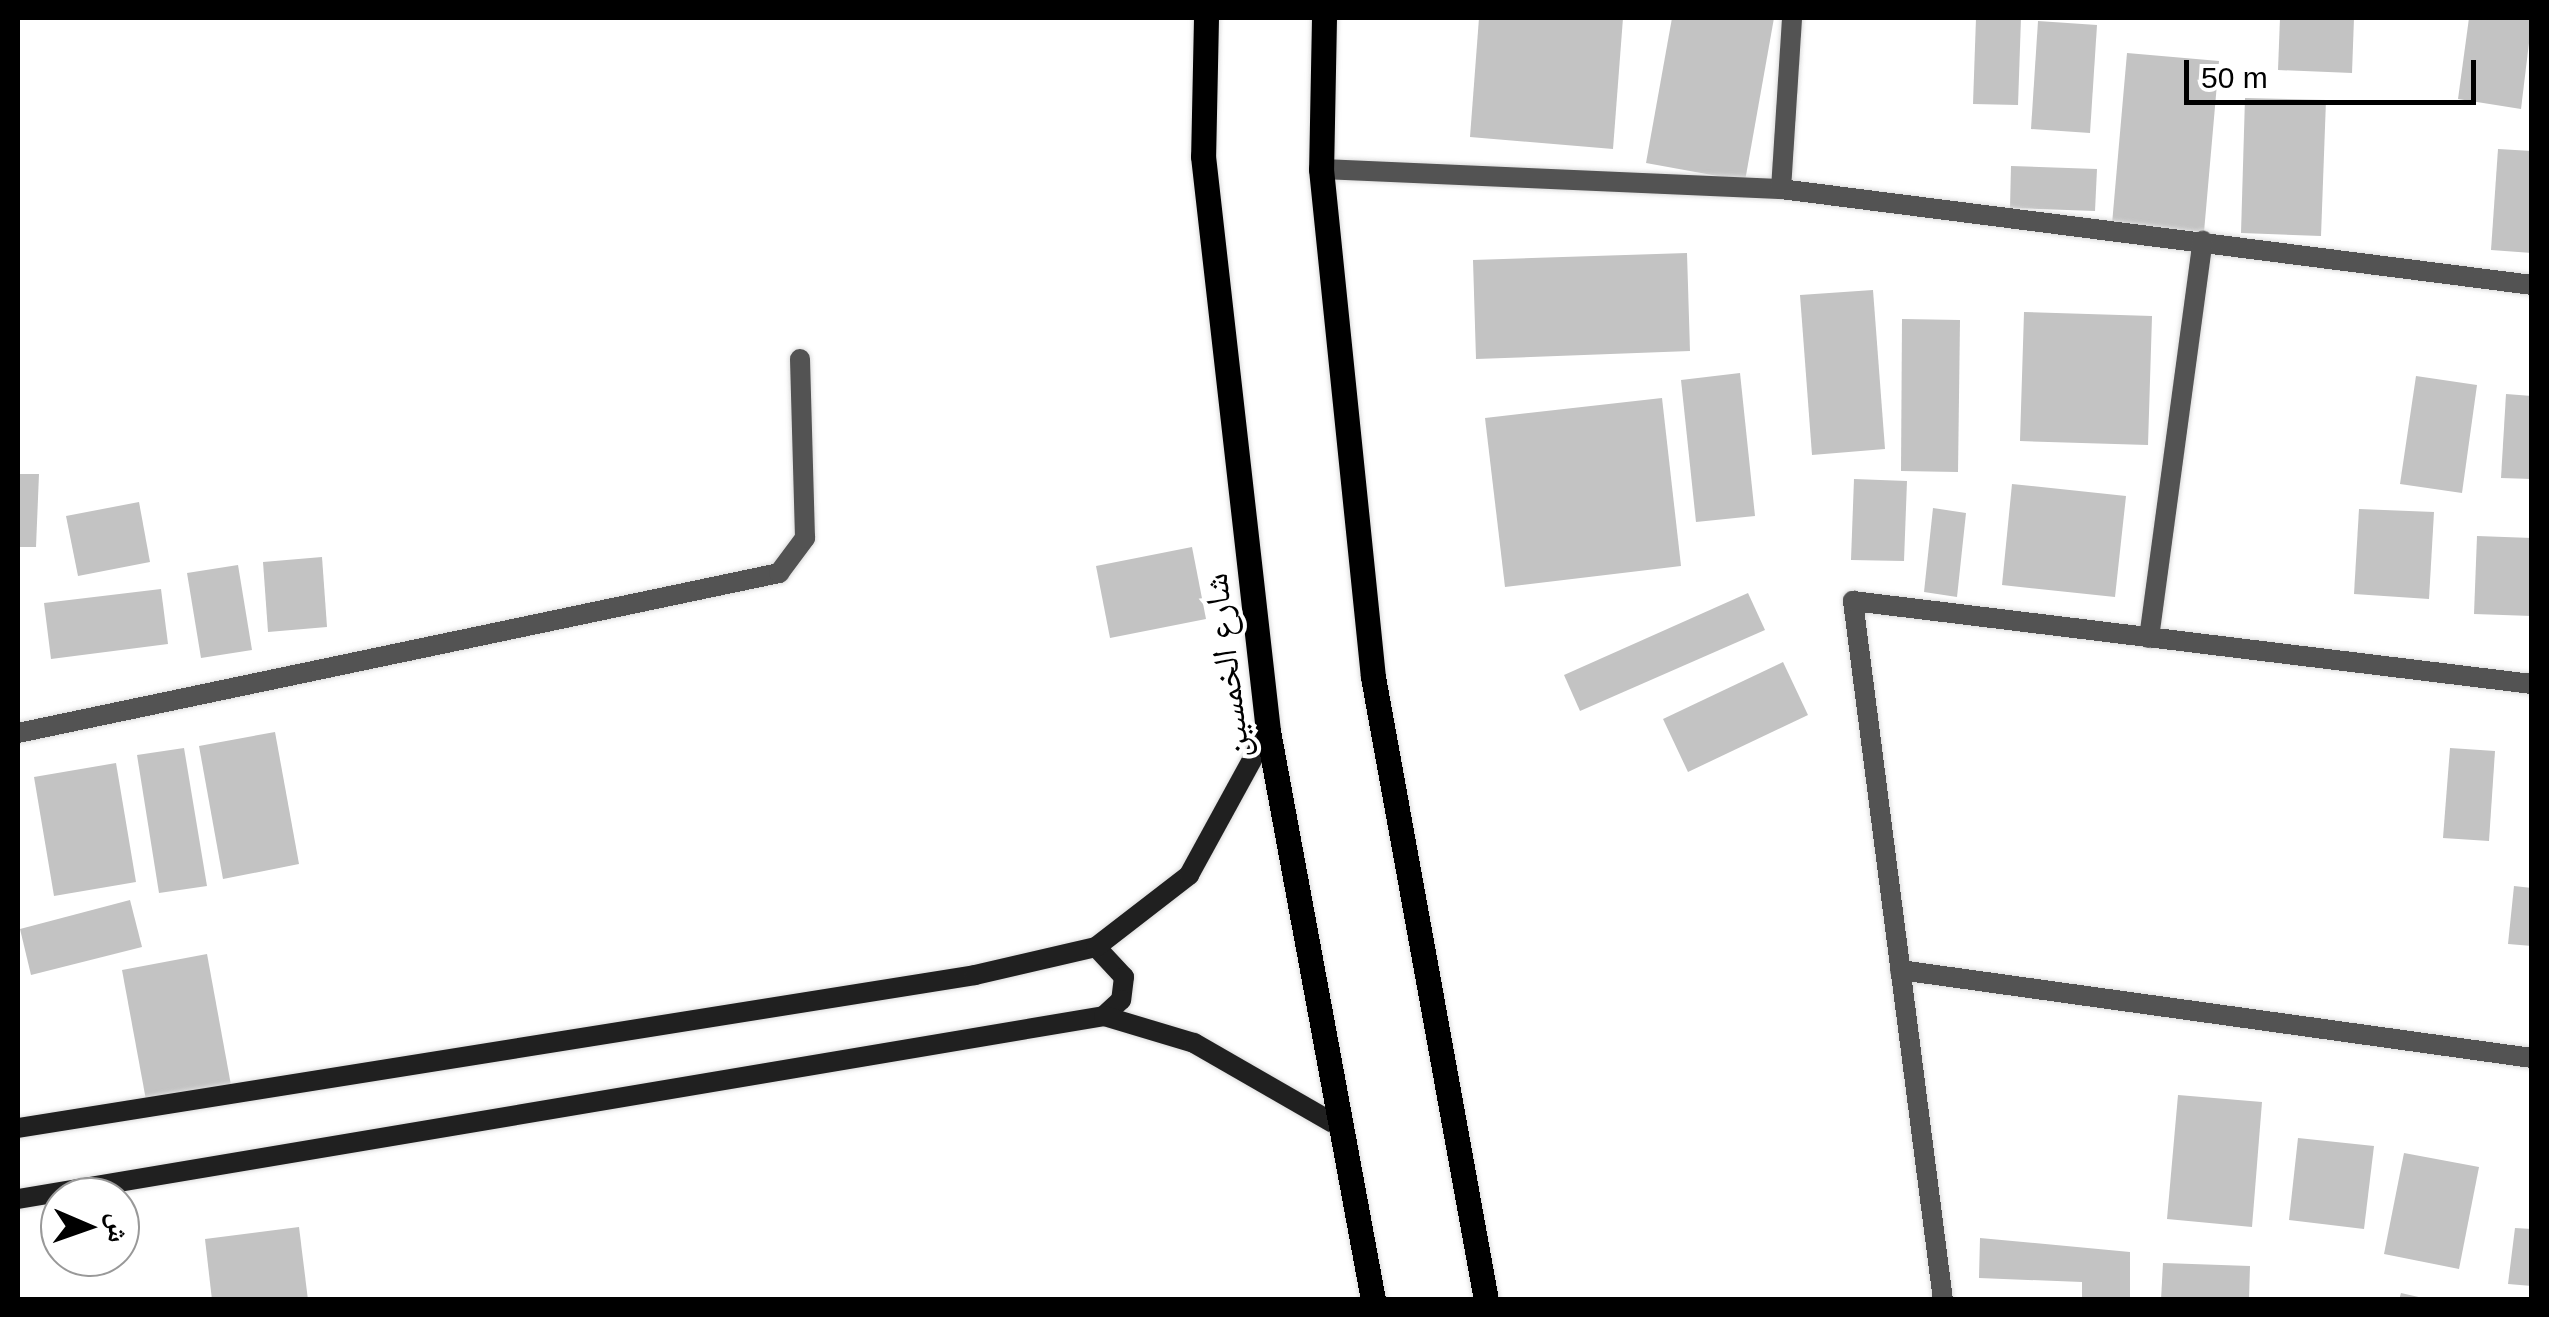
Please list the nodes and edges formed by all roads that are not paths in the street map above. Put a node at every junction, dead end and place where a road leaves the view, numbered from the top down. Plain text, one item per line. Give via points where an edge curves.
1 (1206, 18) edge
2 (1324, 18) edge
3 (1792, 18) edge
4 (1320, 170) junction
5 (1781, 189) junction
6 (2203, 240) junction
7 (2532, 286) edge
8 (800, 359) dead end
9 (2149, 638) junction
10 (2532, 684) edge
11 (1268, 731) junction
12 (18, 732) edge
13 (1096, 947) junction
14 (1900, 970) junction
15 (1104, 1016) junction
16 (2532, 1058) edge
17 (1333, 1123) junction
18 (18, 1128) edge
19 (18, 1199) edge
20 (1372, 1300) edge
21 (1486, 1300) edge
22 (1943, 1300) edge

1 - 11 main road, شارع الخمسين via 1203,156
2 - 4 main road
3 - 5 street
4 - 5 street
4 - 21 main road via 1373,677
5 - 6 street
6 - 7 street
6 - 9 street
8 - 12 street via 805,538 779,573
9 - 10 street
9 - 14 street via 1853,601
11 - 13 street via 1189,875
11 - 17 main road, شارع الخمسين
13 - 15 street via 1124,977 1120,1000
13 - 18 street
14 - 16 street
14 - 22 street
15 - 17 street via 1194,1043
15 - 19 street
17 - 20 main road, شارع الخمسين

